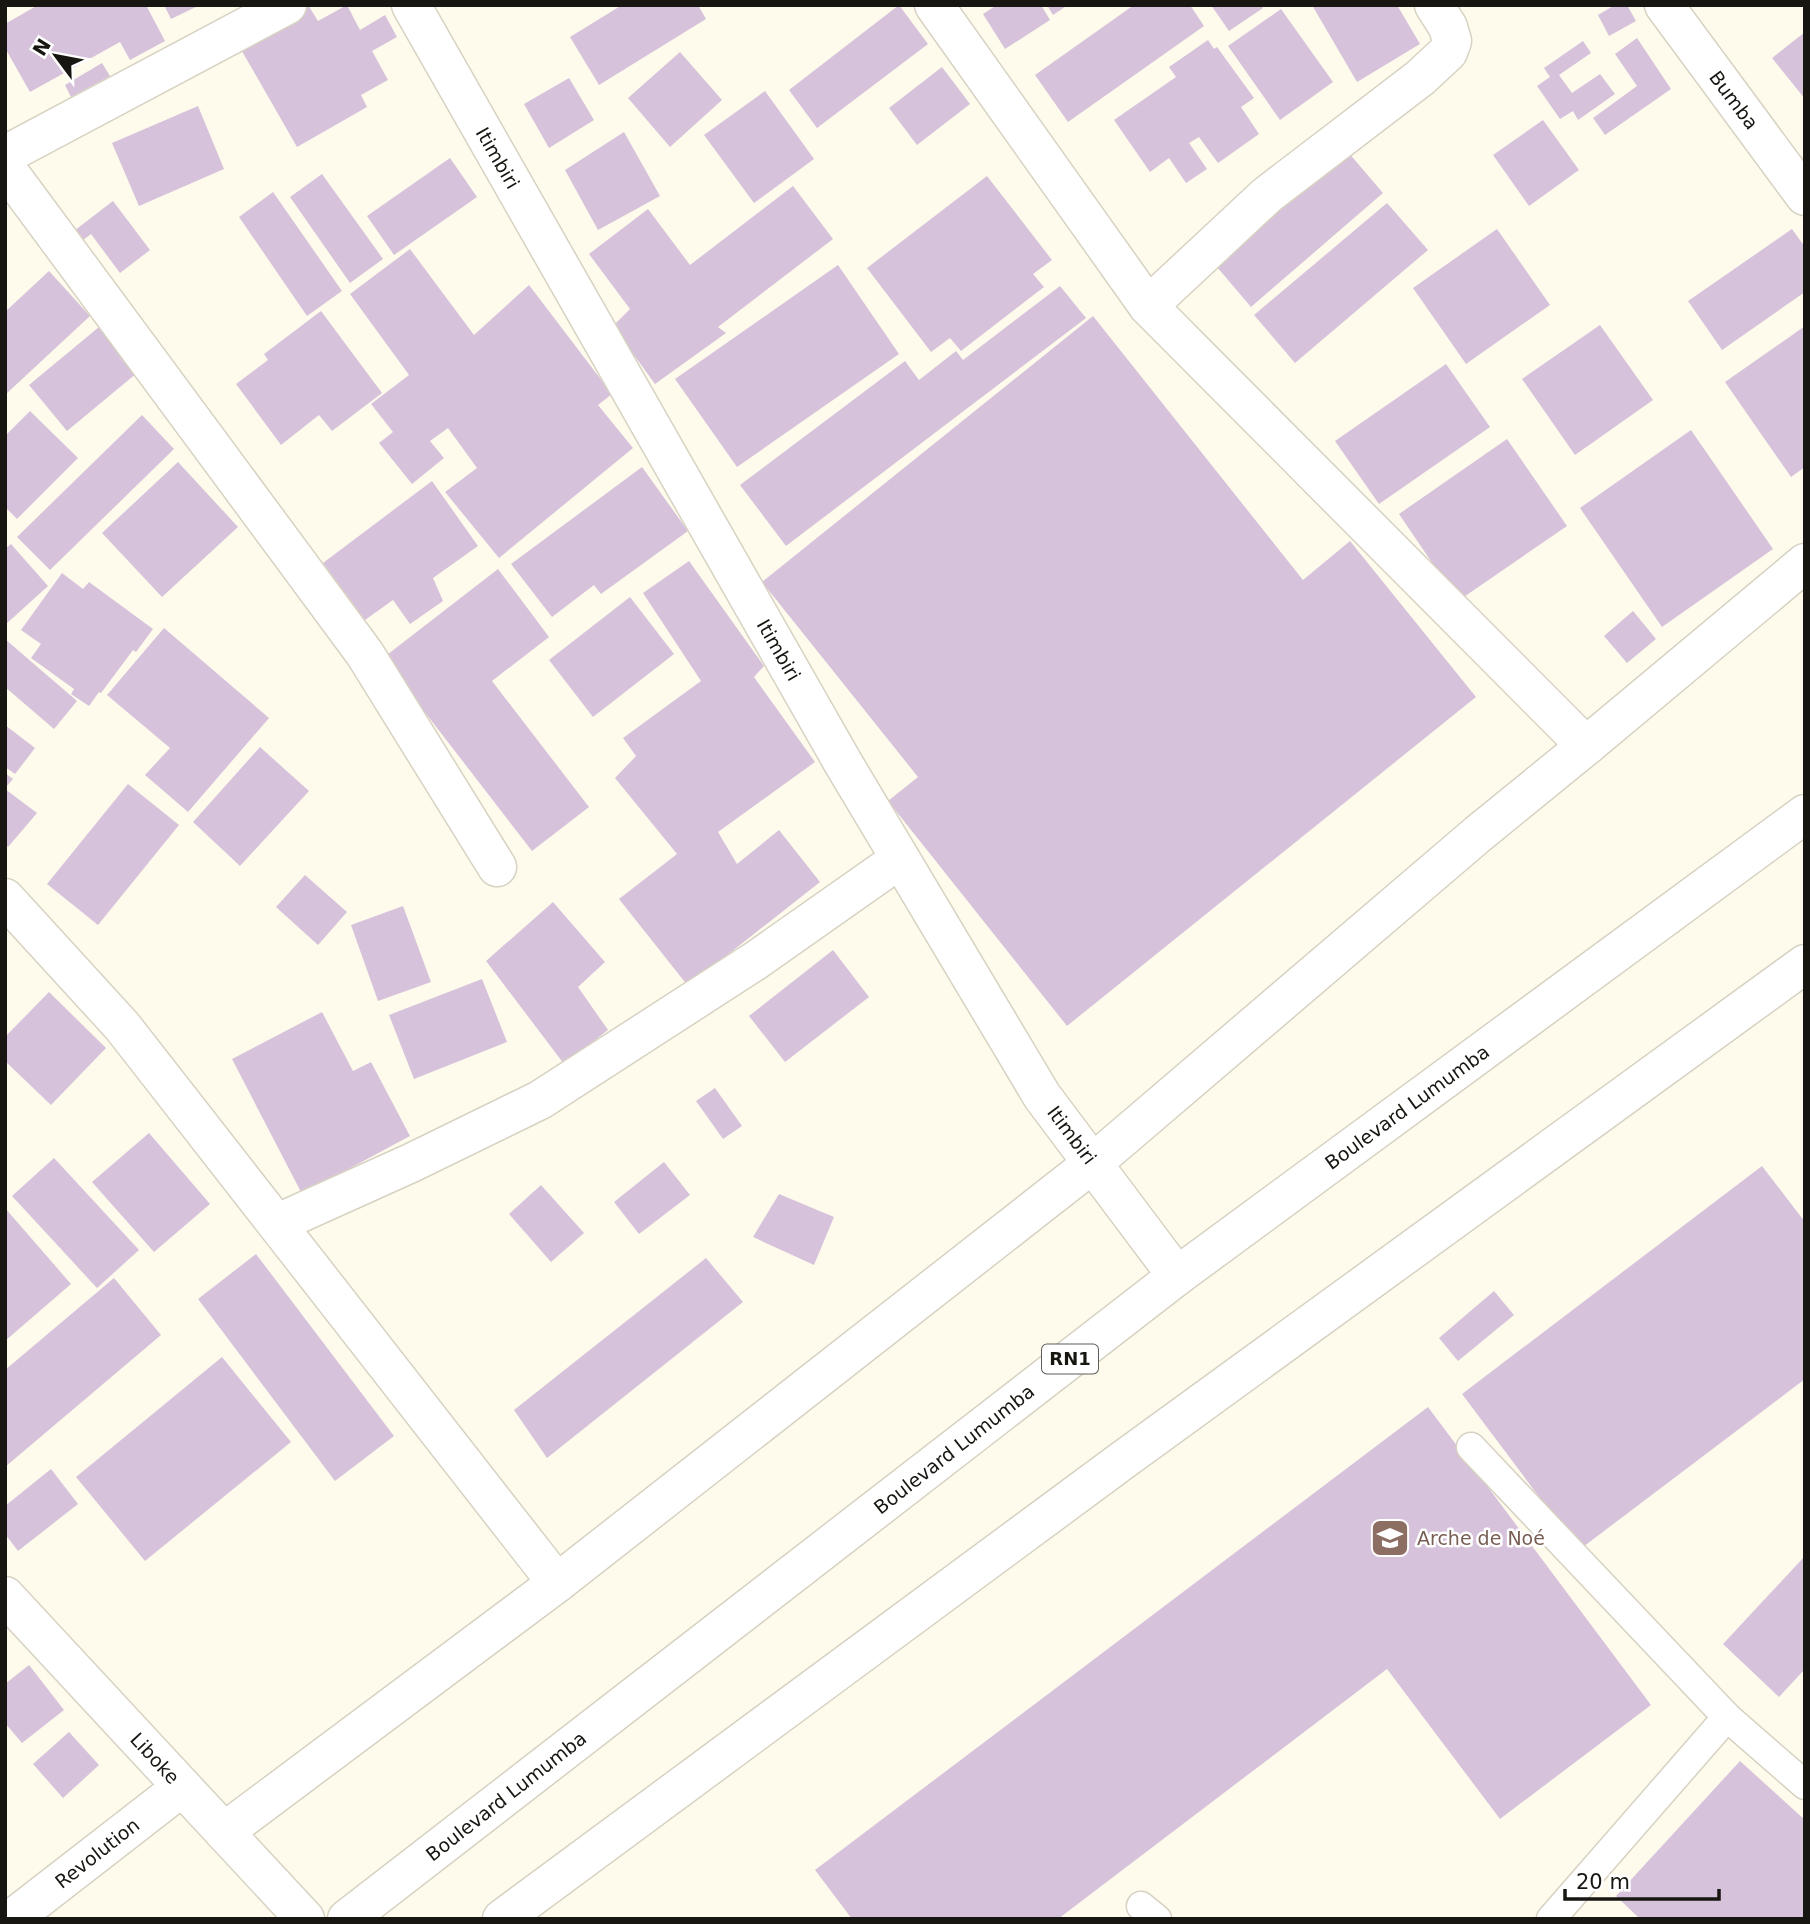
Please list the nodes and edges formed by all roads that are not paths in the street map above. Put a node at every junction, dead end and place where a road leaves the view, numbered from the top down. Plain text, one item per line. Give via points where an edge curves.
1 (287, 5) edge
2 (411, 5) edge
3 (933, 5) edge
4 (1434, 5) edge
5 (1664, 5) edge
6 (5, 155) edge
7 (5, 167) edge
8 (1805, 196) edge
9 (1148, 306) junction
10 (1805, 563) edge
11 (1586, 747) junction
12 (1805, 814) edge
13 (900, 859) junction
14 (497, 867) dead end
15 (5, 898) edge
16 (1805, 964) edge
17 (1093, 1163) junction
18 (278, 1223) junction
19 (1177, 1276) junction
20 (1471, 1447) dead end
21 (557, 1583) junction
22 (5, 1596) edge
23 (1727, 1717) junction
24 (1805, 1784) edge
25 (182, 1787) junction
26 (224, 1832) junction
27 (12, 1919) edge
28 (305, 1919) edge
29 (347, 1919) edge
30 (502, 1919) edge
31 (1550, 1919) edge

1 - 6 main road
2 - 13 main road, Itimbiri
3 - 9 main road
4 - 9 main road via 1448,27 1452,41 1448,52 1267,195
5 - 8 main road, Bumba
7 - 14 main road via 365,654
9 - 11 main road
10 - 11 main road
11 - 17 main road
12 - 19 main road, Boulevard Lumumba / RN1
13 - 17 main road, Itimbiri via 1042,1096
13 - 18 main road via 755,961 540,1100
15 - 18 main road via 122,1026
16 - 30 main road
17 - 19 main road, Itimbiri
17 - 21 main road
18 - 21 main road
19 - 29 main road, Boulevard Lumumba / RN1
20 - 23 lane
21 - 26 main road
22 - 25 main road, Liboke
23 - 24 lane
23 - 31 lane
25 - 26 main road, Liboke
25 - 27 main road, Revolution
26 - 28 main road, Liboke

